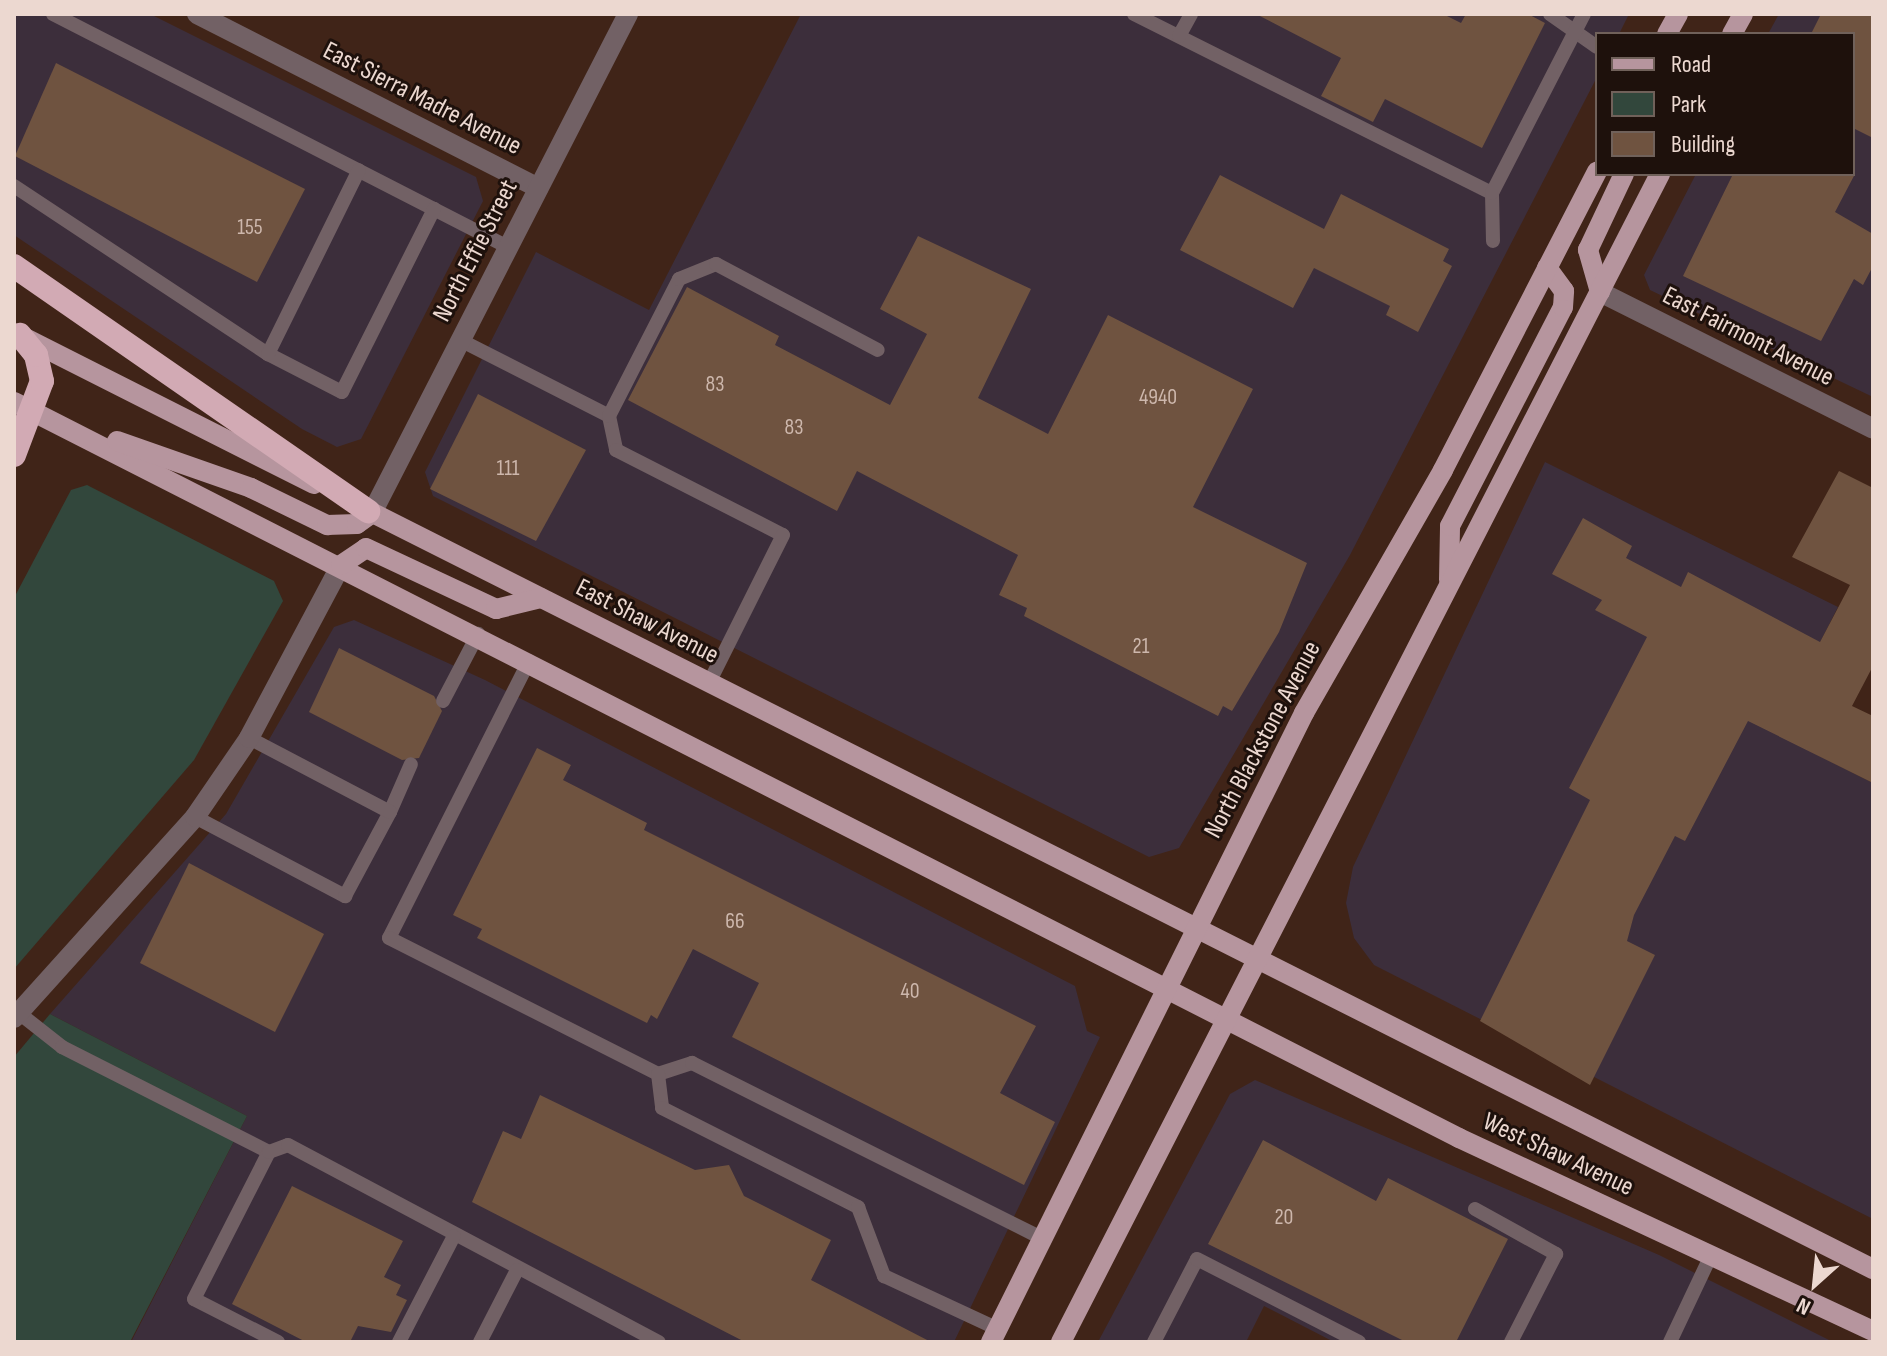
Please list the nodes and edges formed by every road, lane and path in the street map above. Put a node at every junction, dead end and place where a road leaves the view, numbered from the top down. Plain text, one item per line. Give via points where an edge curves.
1 (53, 14) edge
2 (628, 14) edge
3 (1134, 14) edge
4 (1191, 14) edge
5 (1550, 14) edge
6 (1584, 14) edge
7 (1678, 14) edge
8 (1743, 14) edge
9 (202, 15) edge
10 (1668, 32) edge
11 (1733, 32) edge
12 (1573, 35) junction
13 (1179, 36) junction
14 (1595, 46) edge
15 (359, 170) junction
16 (1595, 175) edge
17 (1623, 176) edge
18 (1659, 176) edge
19 (14, 186) edge
20 (538, 188) junction
21 (1492, 193) junction
22 (434, 209) junction
23 (1493, 241) dead end
24 (508, 247) junction
25 (14, 266) edge
26 (1547, 268) junction
27 (1600, 292) junction
28 (17, 334) edge
29 (460, 340) junction
30 (878, 350) dead end
31 (268, 354) junction
32 (25, 407) edge
33 (609, 416) junction
34 (1873, 429) edge
35 (14, 455) edge
36 (370, 512) junction
37 (341, 565) junction
38 (1449, 584) junction
39 (541, 598) junction
40 (478, 634) junction
41 (529, 661) junction
42 (709, 683) junction
43 (443, 701) dead end
44 (249, 738) junction
45 (411, 764) dead end
46 (390, 812) junction
47 (195, 817) junction
48 (1195, 927) junction
49 (1257, 958) junction
50 (1164, 986) junction
51 (16, 1016) edge
52 (1226, 1018) junction
53 (658, 1074) junction
54 (269, 1152) junction
55 (1475, 1209) dead end
56 (454, 1236) junction
57 (1041, 1238) junction
58 (1712, 1253) junction
59 (1873, 1269) edge
60 (517, 1270) junction
61 (1865, 1333) edge
62 (994, 1335) edge
63 (1158, 1340) edge
64 (278, 1342) edge
65 (399, 1342) edge
66 (480, 1342) edge
67 (659, 1342) edge
68 (1061, 1342) edge
69 (1359, 1342) edge
70 (1511, 1342) edge
71 (1670, 1342) edge

1 - 15 lane
2 - 20 street, North Effie Street
3 - 13 lane
4 - 13 lane
5 - 12 lane
6 - 12 lane
7 - 10 main road
8 - 11 main road
9 - 20 street, East Sierra Madre Avenue
12 - 14 lane
12 - 21 lane
13 - 21 lane
15 - 22 lane
15 - 31 lane
16 - 26 main road, North Blackstone Avenue
17 - 27 main road via 1588,250
18 - 27 main road
19 - 31 lane
20 - 24 street, North Effie Street
21 - 23 lane
22 - 24 lane
22 - 31 lane via 342,392
24 - 29 street, North Effie Street
25 - 36 highway
26 - 38 main road via 1564,291 1563,307 1450,526
26 - 48 main road, North Blackstone Avenue
27 - 34 street, East Fairmont Avenue
27 - 38 main road
28 - 32 highway via 41,367
28 - 36 main road, East Shaw Avenue
29 - 33 lane
29 - 36 street, North Effie Street
30 - 33 lane via 716,264 679,279
32 - 35 highway
32 - 36 main road via 251,488 327,525 360,523
32 - 37 main road
33 - 42 lane via 616,450 783,535
36 - 39 main road, East Shaw Avenue
37 - 39 main road via 366,548 496,609
37 - 40 main road
37 - 44 street
38 - 49 main road
39 - 42 main road, East Shaw Avenue
40 - 41 main road
40 - 43 lane
41 - 50 main road
41 - 53 lane via 389,938
42 - 48 main road, East Shaw Avenue
44 - 46 lane
44 - 47 street
45 - 46 lane
46 - 47 lane via 345,896
47 - 51 street
48 - 49 main road, East Shaw Avenue
48 - 50 main road, North Blackstone Avenue
49 - 52 main road
49 - 59 main road, West Shaw Avenue
50 - 52 main road
50 - 57 main road, North Blackstone Avenue
51 - 54 lane via 62,1047
52 - 58 main road, West Shaw Avenue via 1520,1168
52 - 68 main road
53 - 57 lane via 692,1063
53 - 62 lane via 662,1108 858,1207 884,1276
54 - 56 lane via 288,1145 441,1222
54 - 64 lane via 194,1299
55 - 70 lane via 1556,1254
56 - 60 lane
56 - 65 lane
57 - 62 main road, North Blackstone Avenue
58 - 61 main road, West Shaw Avenue
58 - 71 lane
60 - 66 lane
60 - 67 lane
63 - 69 lane via 1197,1259

